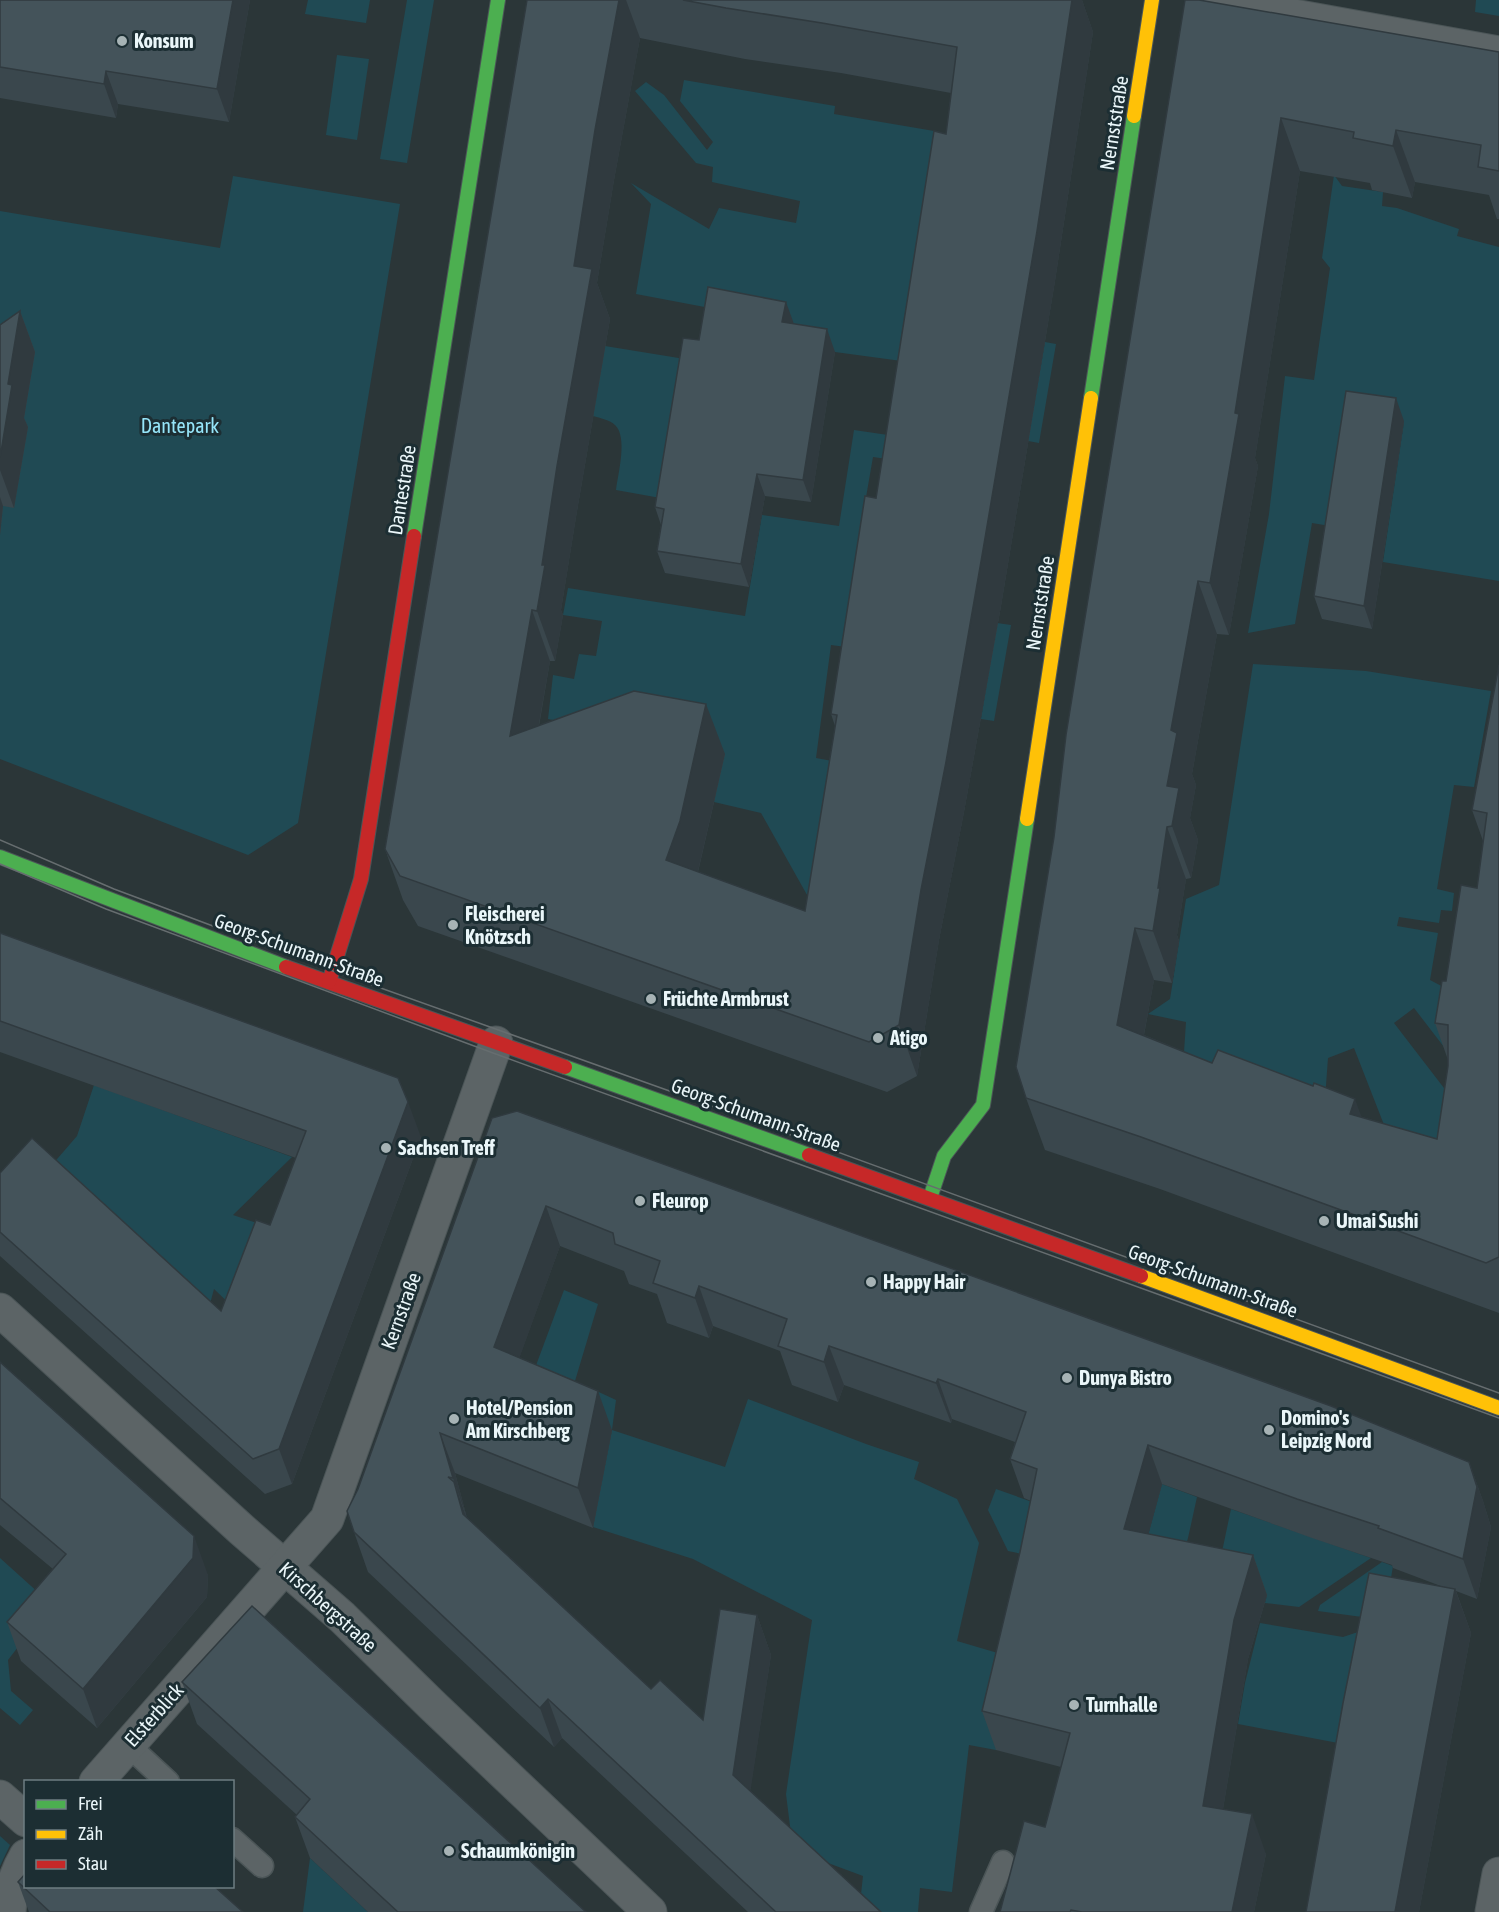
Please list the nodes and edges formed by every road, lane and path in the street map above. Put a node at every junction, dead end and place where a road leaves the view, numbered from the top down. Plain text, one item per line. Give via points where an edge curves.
1 (498, 0) edge
2 (1152, 0) edge
3 (1206, 0) edge
4 (1499, 53) edge
5 (0, 857) edge
6 (329, 982) junction
7 (496, 1043) junction
8 (930, 1198) junction
9 (0, 1310) edge
10 (1499, 1408) edge
11 (285, 1568) junction
12 (128, 1745) junction
13 (98, 1780) edge
14 (166, 1780) edge
15 (0, 1797) edge
16 (24, 1818) edge
17 (234, 1841) edge
18 (24, 1860) edge
19 (1003, 1862) dead end
20 (262, 1866) dead end
21 (1499, 1874) edge
22 (9, 1912) edge
23 (650, 1912) edge
24 (981, 1912) edge
25 (1492, 1912) edge

1 - 6 street, Dantestraße via 361,879
2 - 8 street, Nernststraße via 983,1105 944,1156
3 - 4 street
5 - 6 street, Georg-Schumann-Straße
6 - 7 street, Georg-Schumann-Straße
7 - 8 street, Georg-Schumann-Straße
7 - 11 street, Kernstraße via 327,1520
8 - 10 street, Georg-Schumann-Straße
9 - 11 street, Kirschbergstraße
11 - 12 street, Elsterblick
11 - 23 street, Kirschbergstraße via 342,1617
12 - 13 street, Elsterblick
12 - 14 lane
15 - 16 street
17 - 20 lane
18 - 22 street via 14,1877
19 - 24 lane
21 - 25 street

